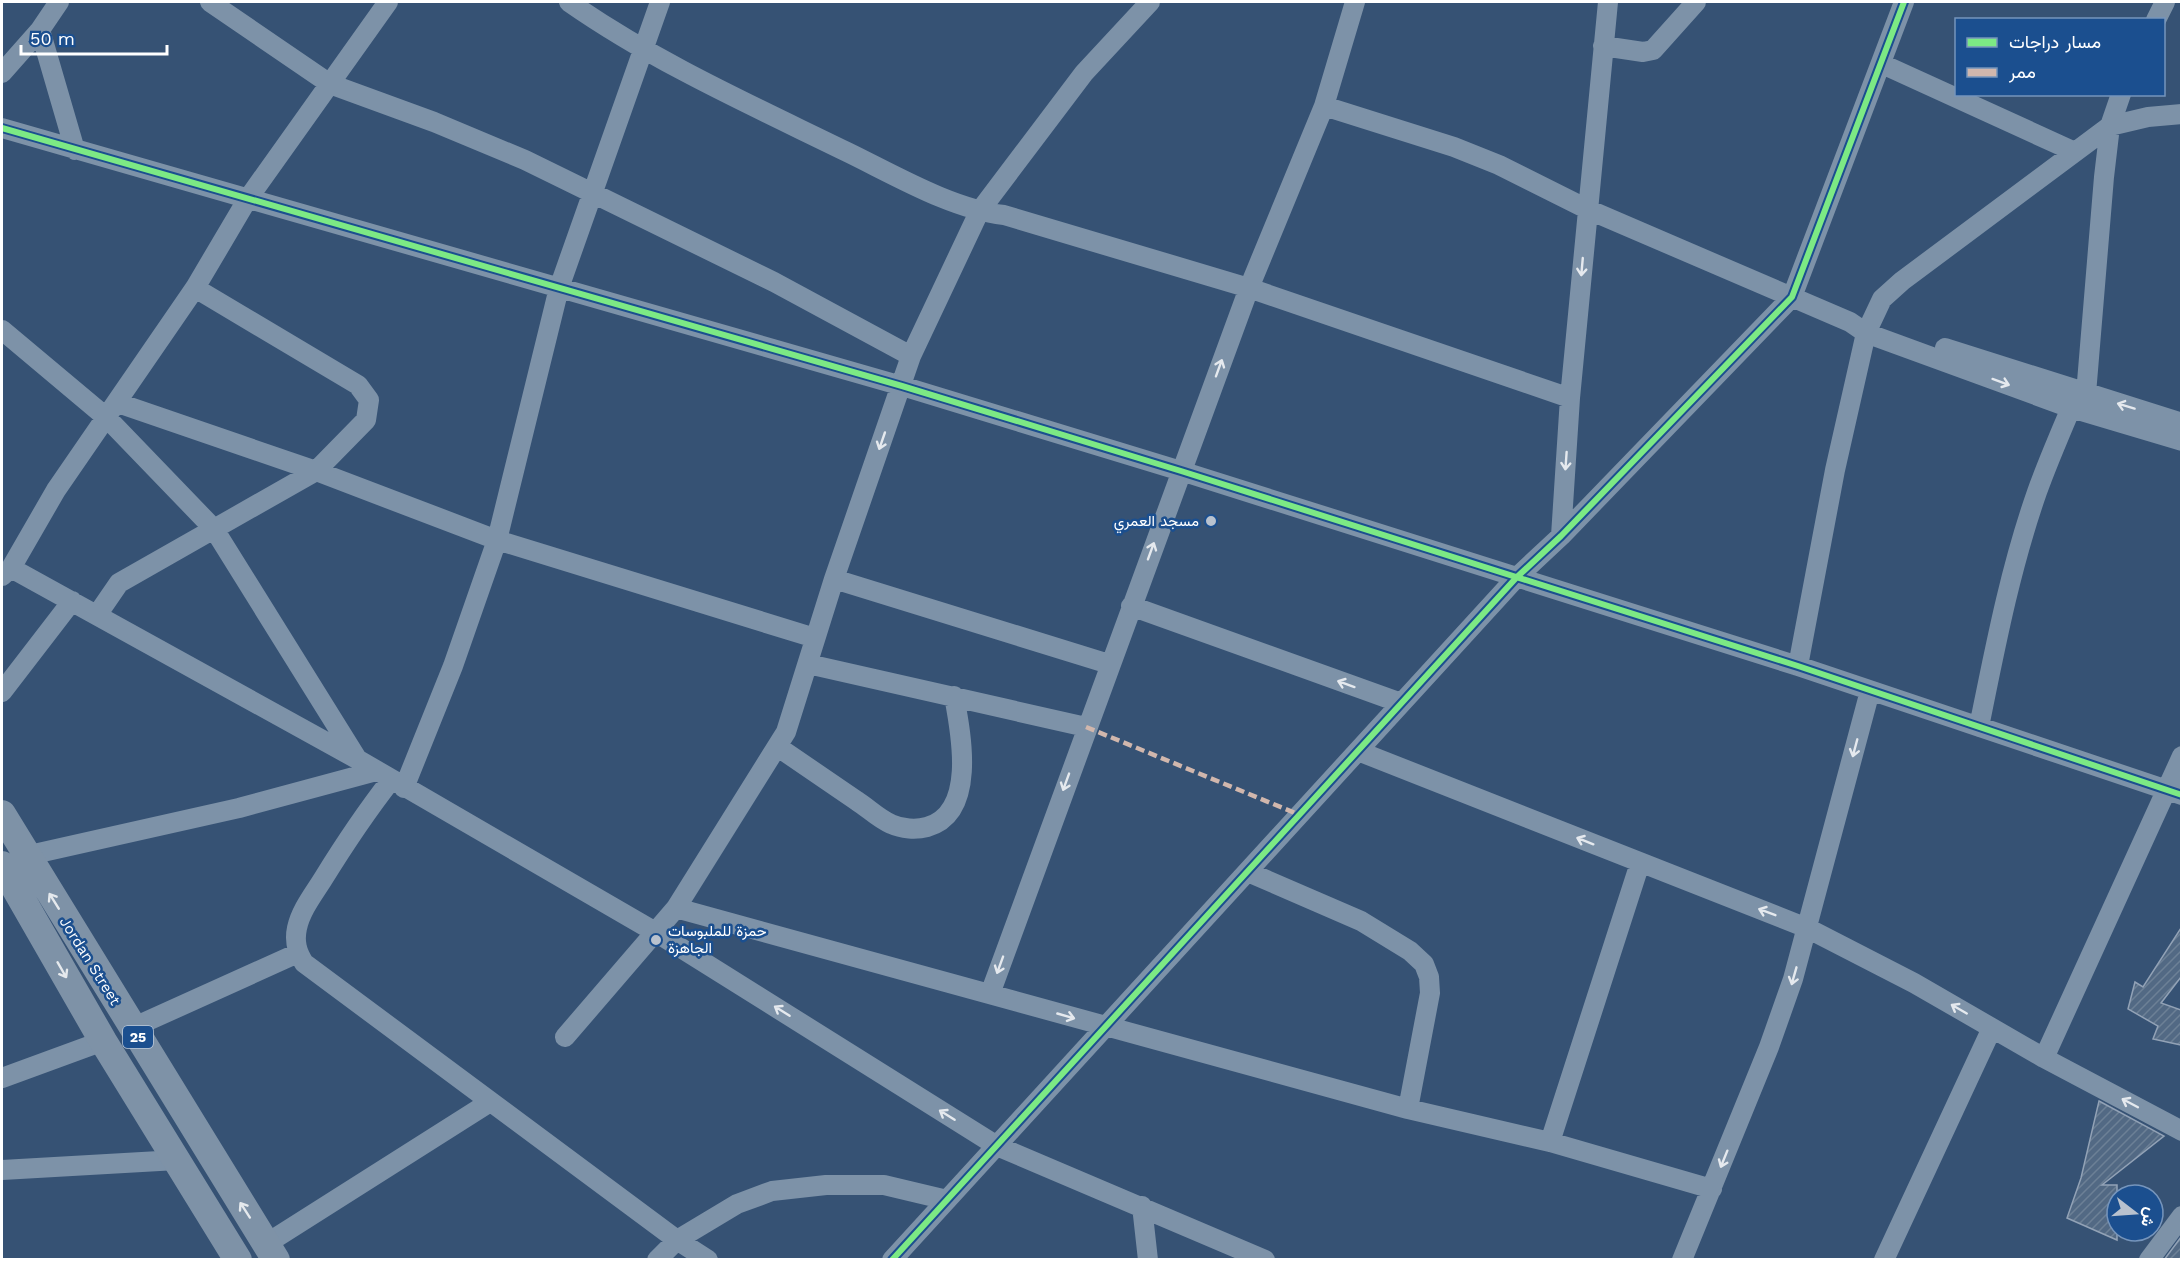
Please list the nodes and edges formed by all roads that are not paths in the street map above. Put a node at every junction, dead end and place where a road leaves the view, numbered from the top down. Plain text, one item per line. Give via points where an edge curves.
1 (59, 2) edge
2 (210, 2) edge
3 (388, 2) edge
4 (569, 2) edge
5 (660, 2) edge
6 (1150, 2) edge
7 (1354, 2) edge
8 (1608, 2) edge
9 (1696, 2) edge
10 (1904, 2) edge
11 (2165, 2) edge
12 (2157, 18) edge
13 (40, 30) junction
14 (1604, 46) junction
15 (643, 51) junction
16 (1882, 64) junction
17 (2, 73) edge
18 (330, 84) junction
19 (2120, 96) edge
20 (1324, 106) junction
21 (2181, 114) edge
22 (2110, 126) junction
23 (2, 128) edge
24 (75, 150) junction
25 (2075, 152) junction
26 (593, 194) junction
27 (247, 200) junction
28 (1587, 208) junction
29 (979, 212) junction
30 (195, 288) junction
31 (559, 288) junction
32 (1249, 288) junction
33 (1792, 297) junction
34 (1862, 326) junction
35 (2, 330) edge
36 (911, 356) junction
37 (902, 386) junction
38 (2086, 394) junction
39 (1570, 398) junction
40 (2071, 408) junction
41 (113, 410) junction
42 (2181, 423) edge
43 (2181, 441) edge
44 (316, 471) junction
45 (1181, 471) junction
46 (214, 529) junction
47 (1561, 536) junction
48 (497, 540) junction
49 (6, 572) edge
50 (1516, 578) junction
51 (834, 579) junction
52 (72, 601) junction
53 (1131, 606) junction
54 (97, 615) junction
55 (815, 638) junction
56 (808, 664) junction
57 (1109, 664) junction
58 (1798, 666) junction
59 (1870, 691) junction
60 (2, 692) edge
61 (954, 696) junction
62 (1401, 704) junction
63 (1086, 727) junction
64 (1978, 727) junction
65 (778, 747) junction
66 (1358, 751) junction
67 (2181, 756) edge
68 (357, 759) junction
69 (390, 780) junction
70 (2173, 792) edge
71 (2, 814) edge
72 (13, 860) edge
73 (1641, 863) junction
74 (1248, 872) junction
75 (676, 908) junction
76 (1807, 928) junction
77 (657, 933) junction
78 (298, 953) junction
79 (990, 994) junction
80 (132, 1028) junction
81 (1107, 1028) junction
82 (1992, 1028) junction
83 (565, 1037) dead end
84 (104, 1041) junction
85 (2044, 1058) junction
86 (2, 1078) edge
87 (490, 1102) junction
88 (1408, 1109) junction
89 (2181, 1131) edge
90 (1550, 1142) junction
91 (997, 1146) junction
92 (177, 1160) junction
93 (2, 1170) edge
94 (223, 1176) junction
95 (1712, 1189) junction
96 (196, 1192) junction
97 (947, 1200) junction
98 (1142, 1206) junction
99 (2181, 1216) edge
100 (677, 1240) junction
101 (271, 1252) edge
102 (238, 1260) edge
103 (657, 1260) edge
104 (708, 1260) edge
105 (892, 1260) edge
106 (1148, 1260) edge
107 (1265, 1260) edge
108 (1682, 1260) edge
109 (1884, 1260) edge
110 (2150, 1260) edge

1 - 13 street
2 - 18 street
3 - 18 street
4 - 15 street
5 - 15 street
6 - 29 street via 1084,73
7 - 20 street
8 - 14 street
9 - 14 street via 1653,50
10 - 16 street
11 - 12 street
13 - 17 street
13 - 24 street
14 - 28 street
15 - 26 street
15 - 29 street
16 - 25 street
16 - 33 street
18 - 26 street via 525,160
18 - 27 street
19 - 22 street
20 - 28 street via 1454,147
20 - 32 street
21 - 22 street
22 - 25 street
22 - 38 street
23 - 24 street
24 - 27 street
25 - 34 street via 1902,280
26 - 31 street
26 - 36 street via 774,282
27 - 30 street
27 - 31 street
28 - 33 street
28 -> 39 street
29 - 32 street via 1004,215
29 - 36 street
30 - 41 street
30 - 44 street via 358,385 369,400 366,420
31 - 37 street
31 - 48 street
32 - 39 street
45 -> 32 street
33 - 34 street
33 - 47 street
34 - 38 street
34 -> 40 street
34 - 58 street
35 - 41 street
36 - 37 street
37 - 45 street
37 -> 51 street
42 -> 38 street
39 -> 47 street
40 - 43 street
40 - 64 street via 2037,492 2021,546
41 - 44 street
41 - 46 street
41 - 49 street via 56,490
44 - 46 street
44 - 48 street
45 - 50 street
53 -> 45 street
46 - 54 street via 119,584
46 - 68 street
47 - 50 street
48 - 55 street
48 - 69 street via 453,666
49 - 52 street
50 - 58 street
50 - 62 street
51 - 55 street
51 - 57 street
52 - 54 street
52 - 60 street
53 - 57 street
62 -> 53 street
54 - 68 street
55 - 56 street
56 - 61 street
56 - 65 street via 793,716
57 - 63 street
58 - 59 street
59 - 64 street
59 -> 76 street
61 - 63 street
61 - 65 street via 964,745 961,773 955,803 946,818 932,825 907,828 891,824
62 - 66 street
63 -> 79 street
64 - 70 street
65 - 75 street
73 -> 66 street
66 - 74 street
67 - 70 street
68 - 69 street
69 - 72 street via 239,808
69 - 77 street
69 - 78 street via 307,905 297,928
70 - 85 street
71 - 72 highway, Jordan Street / 25
80 -> 72 highway, Jordan Street / 25
72 -> 84 highway, Jordan Street / 25
76 -> 73 street
73 - 90 street
74 - 81 street
74 - 88 street via 1361,921 1424,964 1430,977 1430,993
75 - 77 street
75 - 79 street
82 -> 76 street
76 -> 95 street via 1782,1013
77 - 83 street
91 -> 77 street
78 - 80 street
78 - 87 street via 304,963
79 -> 81 street
80 - 94 highway, Jordan Street / 25
81 - 88 street
81 - 91 street
82 - 85 street
82 - 109 street
84 - 86 street
84 - 92 highway, Jordan Street / 25
89 -> 85 street
87 - 100 street
87 - 101 street
88 - 90 street
90 - 95 street
91 - 97 street
91 - 98 street
92 - 93 street
92 - 96 highway, Jordan Street / 25
94 - 96 highway
101 -> 94 highway, Jordan Street / 25
95 - 108 street
96 - 102 highway, Jordan Street / 25
97 - 100 street via 884,1185 826,1185 772,1191 737,1204
97 - 105 street
98 - 106 street
98 - 107 street
99 - 110 street
100 - 103 street
100 - 104 street

